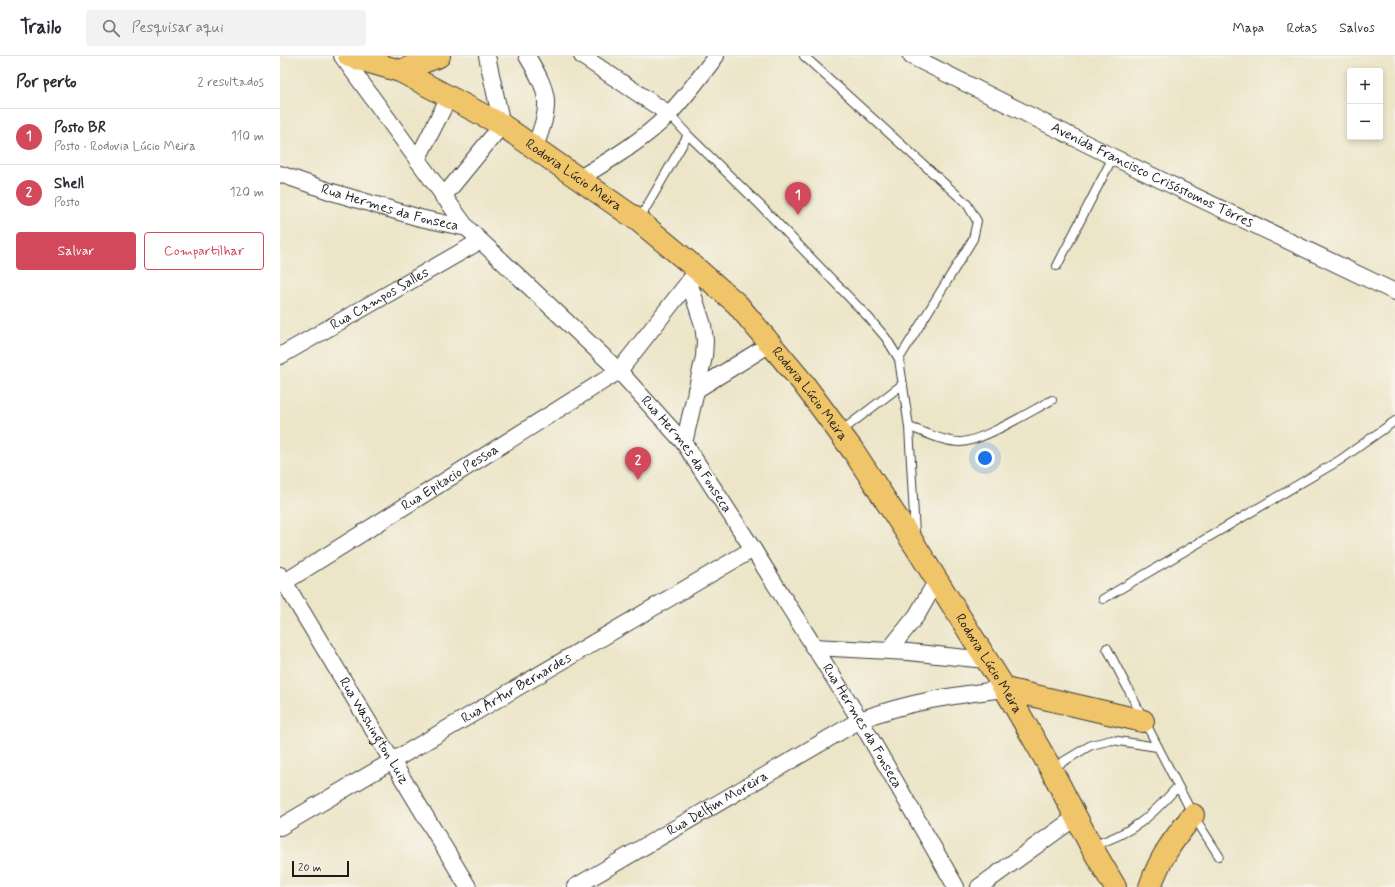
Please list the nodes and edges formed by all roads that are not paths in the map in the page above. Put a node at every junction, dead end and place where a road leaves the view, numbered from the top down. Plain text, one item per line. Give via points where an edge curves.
1 (342, 56) edge
2 (348, 56) edge
3 (439, 56) edge
4 (487, 56) edge
5 (527, 56) edge
6 (582, 56) edge
7 (716, 56) edge
8 (804, 56) edge
9 (912, 56) edge
10 (941, 62) edge
11 (400, 71) junction
12 (449, 97) junction
13 (669, 114) junction
14 (502, 125) junction
15 (688, 135) junction
16 (535, 147) junction
17 (1113, 157) junction
18 (417, 160) junction
19 (280, 174) edge
20 (578, 179) junction
21 (443, 197) junction
22 (638, 221) junction
23 (467, 228) junction
24 (480, 241) junction
25 (1056, 266) dead end
26 (693, 276) junction
27 (1395, 292) edge
28 (770, 344) junction
29 (280, 356) edge
30 (899, 359) junction
31 (619, 371) junction
32 (903, 384) junction
33 (696, 390) junction
34 (1052, 400) dead end
35 (1395, 420) edge
36 (909, 427) junction
37 (839, 432) junction
38 (684, 443) junction
39 (916, 547) junction
40 (752, 549) junction
41 (937, 580) junction
42 (281, 581) edge
43 (1103, 599) dead end
44 (814, 647) junction
45 (1107, 648) dead end
46 (889, 650) junction
47 (986, 660) junction
48 (1005, 689) junction
49 (860, 720) junction
50 (1143, 721) junction
51 (1157, 747) junction
52 (392, 763) junction
53 (1051, 769) junction
54 (1178, 786) junction
55 (1193, 815) junction
56 (1076, 817) junction
57 (280, 827) edge
58 (1091, 846) junction
59 (1219, 856) dead end
60 (468, 887) edge
61 (575, 887) edge
62 (956, 887) edge
63 (979, 887) edge
64 (1115, 887) edge
65 (1150, 887) edge

1 - 18 street
2 - 11 highway, Rodovia Lúcio Meira
3 - 11 highway
4 - 14 street
5 - 16 street via 543,86 547,104 545,120
6 - 13 street
7 - 13 street
8 - 30 lane via 967,204 977,221 973,239
9 - 10 street, Avenida Francisco Crisóstomos Tôrres
10 - 17 street, Avenida Francisco Crisóstomos Tôrres
11 - 12 highway, Rodovia Lúcio Meira
12 - 14 highway, Rodovia Lúcio Meira
12 - 18 street
13 - 15 lane
13 - 20 street via 623,152
14 - 16 highway, Rodovia Lúcio Meira
14 - 21 street
15 - 22 lane
15 - 30 lane via 869,318
16 - 20 highway, Rodovia Lúcio Meira
17 - 25 lane
17 - 27 street, Avenida Francisco Crisóstomos Tôrres
18 - 21 street
19 - 23 street, Rua Hermes da Fonseca via 420,218
20 - 22 highway, Rodovia Lúcio Meira
21 - 23 street
22 - 26 highway, Rodovia Lúcio Meira
23 - 24 street, Rua Hermes da Fonseca
24 - 29 street, Rua Campos Salles
24 - 31 street, Rua Hermes da Fonseca
26 - 28 highway, Rodovia Lúcio Meira via 737,304
26 - 31 street, Rua Epitacio Pessoa
26 - 33 street via 705,341
28 - 33 street
28 - 37 highway, Rodovia Lúcio Meira
30 - 32 lane
31 - 38 street, Rua Hermes da Fonseca
31 - 42 street, Rua Epitacio Pessoa
32 - 36 lane
32 - 37 lane
33 - 38 street
34 - 36 lane via 975,440 959,442
35 - 43 lane via 1340,460
36 - 39 lane
37 - 39 highway, Rodovia Lúcio Meira
38 - 40 street, Rua Hermes da Fonseca
39 - 41 highway, Rodovia Lúcio Meira
40 - 44 street, Rua Hermes da Fonseca
40 - 52 street, Rua Artur Bernardes
41 - 46 street via 918,615
41 - 47 highway, Rodovia Lúcio Meira
42 - 52 street, Rua Washington Luiz
44 - 46 street
44 - 49 street, Rua Hermes da Fonseca
45 - 50 lane
46 - 47 street
47 - 48 highway, Rodovia Lúcio Meira
48 - 49 street, Rua Delfim Moreira via 927,700 883,711
48 - 50 highway
48 - 53 highway, Rodovia Lúcio Meira
49 - 61 street, Rua Delfim Moreira
49 - 62 street, Rua Hermes da Fonseca
50 - 51 lane
51 - 53 lane via 1112,740 1091,745
51 - 54 lane
52 - 57 street, Rua Artur Bernardes
52 - 60 street, Rua Washington Luiz
53 - 56 highway, Rodovia Lúcio Meira
54 - 55 lane
54 - 58 lane via 1141,824 1118,837
55 - 59 lane
55 - 65 highway via 1171,842
56 - 58 highway, Rodovia Lúcio Meira
56 - 63 street
58 - 64 highway, Rodovia Lúcio Meira

